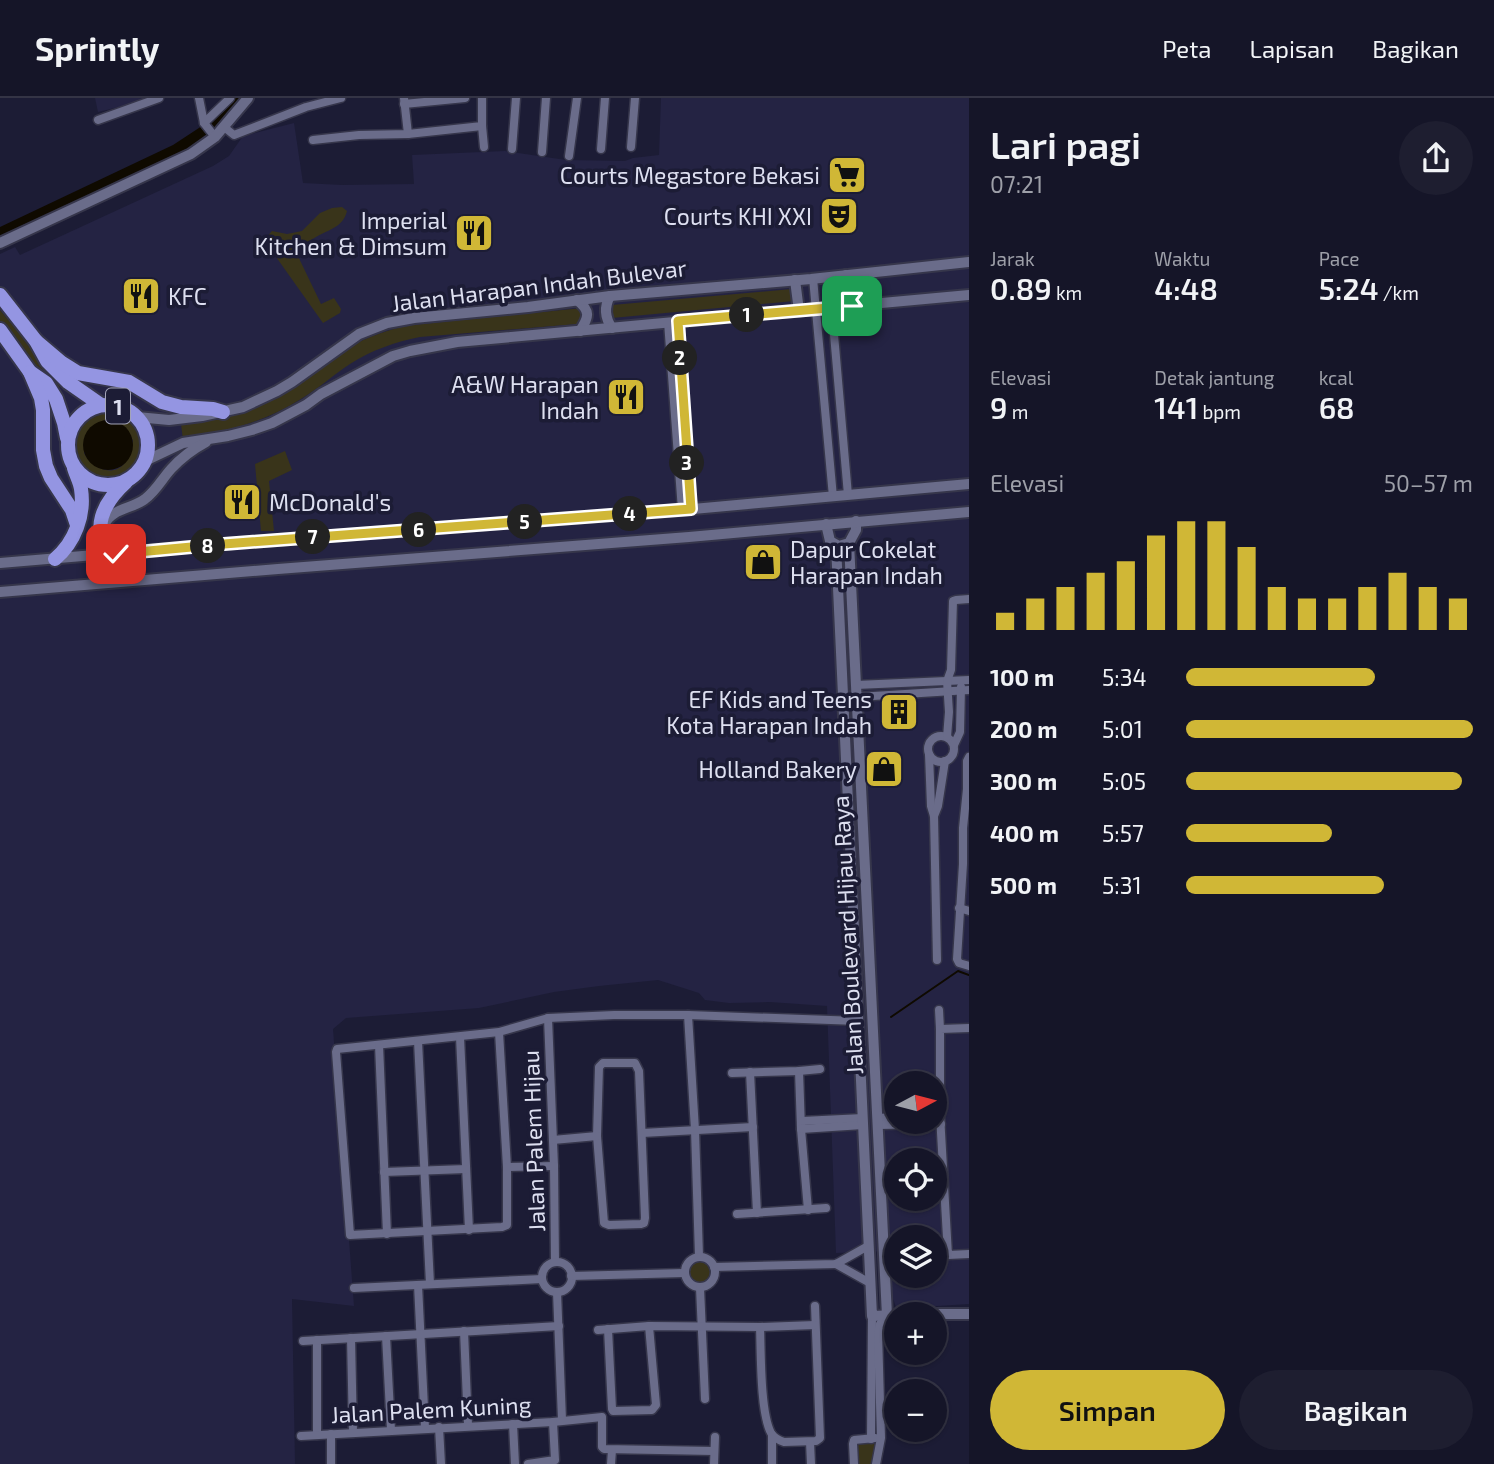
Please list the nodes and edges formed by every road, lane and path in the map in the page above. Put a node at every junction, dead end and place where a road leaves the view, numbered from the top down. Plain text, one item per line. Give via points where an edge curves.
1 (159, 98) edge
2 (199, 98) edge
3 (230, 98) edge
4 (248, 98) edge
5 (341, 98) edge
6 (465, 98) edge
7 (482, 98) edge
8 (516, 98) edge
9 (546, 98) edge
10 (577, 98) edge
11 (605, 98) edge
12 (635, 98) edge
13 (404, 101) edge
14 (98, 120) dead end
15 (205, 123) junction
16 (482, 126) junction
17 (224, 127) junction
18 (408, 134) junction
19 (214, 135) junction
20 (313, 140) dead end
21 (484, 147) dead end
22 (631, 147) dead end
23 (512, 149) dead end
24 (601, 149) dead end
25 (542, 152) dead end
26 (569, 156) dead end
27 (0, 243) edge
28 (969, 262) edge
29 (846, 275) junction
30 (829, 277) junction
31 (813, 278) junction
32 (795, 280) junction
33 (0, 295) edge
34 (969, 295) edge
35 (610, 296) junction
36 (577, 300) junction
37 (849, 306) junction
38 (832, 308) junction
39 (817, 310) junction
40 (799, 311) junction
41 (673, 322) junction
42 (612, 328) junction
43 (0, 330) edge
44 (580, 331) junction
45 (36, 341) junction
46 (30, 372) junction
47 (101, 405) junction
48 (223, 412) junction
49 (137, 417) junction
50 (212, 439) junction
51 (68, 443) junction
52 (145, 461) junction
53 (73, 465) junction
54 (127, 481) junction
55 (969, 484) edge
56 (848, 495) junction
57 (833, 496) junction
58 (686, 509) junction
59 (969, 512) edge
60 (856, 521) junction
61 (826, 524) junction
62 (77, 525) junction
63 (101, 533) junction
64 (849, 543) junction
65 (836, 545) junction
66 (116, 554) junction
67 (55, 559) junction
68 (0, 563) edge
69 (0, 592) edge
70 (969, 599) edge
71 (951, 670) junction
72 (842, 679) junction
73 (964, 680) edge
74 (947, 681) junction
75 (856, 682) junction
76 (965, 690) edge
77 (948, 691) junction
78 (857, 697) junction
79 (947, 737) junction
80 (954, 745) junction
81 (929, 754) junction
82 (969, 757) edge
83 (945, 761) junction
84 (968, 789) edge
85 (934, 816) junction
86 (966, 828) edge
87 (965, 869) edge
88 (959, 908) junction
89 (969, 911) edge
90 (868, 932) junction
91 (854, 934) junction
92 (937, 960) dead end
93 (969, 966) edge
94 (939, 1010) dead end
95 (688, 1015) junction
96 (548, 1018) junction
97 (858, 1021) junction
98 (969, 1028) edge
99 (940, 1029) junction
100 (499, 1032) junction
101 (460, 1037) junction
102 (418, 1041) junction
103 (379, 1045) junction
104 (820, 1069) dead end
105 (799, 1071) junction
106 (939, 1071) edge
107 (750, 1072) junction
108 (732, 1073) dead end
109 (884, 1120) edge
110 (863, 1121) junction
111 (877, 1121) junction
112 (884, 1121) edge
113 (801, 1125) junction
114 (752, 1127) junction
115 (695, 1130) junction
116 (642, 1133) junction
117 (939, 1134) edge
118 (597, 1136) junction
119 (553, 1140) junction
120 (554, 1166) junction
121 (507, 1167) junction
122 (466, 1168) junction
123 (425, 1171) junction
124 (384, 1172) junction
125 (881, 1201) junction
126 (866, 1202) junction
127 (825, 1208) dead end
128 (808, 1210) junction
129 (757, 1213) junction
130 (737, 1214) dead end
131 (468, 1230) junction
132 (428, 1232) junction
133 (387, 1234) junction
134 (868, 1246) junction
135 (969, 1254) edge
136 (948, 1255) joint
137 (699, 1256) junction
138 (555, 1262) junction
139 (836, 1264) junction
140 (714, 1267) junction
141 (684, 1273) junction
142 (571, 1276) junction
143 (542, 1279) junction
144 (870, 1283) junction
145 (430, 1284) junction
146 (418, 1285) junction
147 (354, 1288) dead end
148 (700, 1288) junction
149 (557, 1292) junction
150 (890, 1302) edge
151 (815, 1306) dead end
152 (947, 1314) edge
153 (969, 1314) edge
154 (884, 1315) edge
155 (872, 1316) junction
156 (884, 1321) edge
157 (701, 1325) junction
158 (815, 1325) junction
159 (559, 1326) junction
160 (649, 1326) junction
161 (760, 1327) junction
162 (608, 1329) junction
163 (598, 1330) dead end
164 (464, 1331) junction
165 (420, 1334) junction
166 (386, 1336) junction
167 (351, 1338) junction
168 (303, 1340) dead end
169 (317, 1340) junction
170 (705, 1399) dead end
171 (558, 1421) junction
172 (513, 1424) junction
173 (468, 1426) junction
174 (439, 1427) junction
175 (425, 1428) junction
176 (391, 1430) junction
177 (353, 1433) junction
178 (331, 1434) junction
179 (317, 1435) junction
180 (772, 1435) junction
181 (301, 1436) dead end
182 (715, 1437) dead end
183 (881, 1438) junction
184 (871, 1439) junction
185 (810, 1442) junction
186 (612, 1450) junction
187 (714, 1451) junction
188 (555, 1462) edge
189 (331, 1464) edge
190 (441, 1464) edge
191 (515, 1464) edge
192 (528, 1464) edge
193 (611, 1464) edge
194 (714, 1464) edge
195 (772, 1464) edge
196 (811, 1464) edge
197 (853, 1464) edge
198 (876, 1464) edge

1 - 14 street
2 - 15 street
3 - 15 street
4 - 17 street
5 - 17 street via 234,135
6 - 13 street
7 - 16 street
8 - 23 street
9 - 25 street
10 - 26 street
11 - 24 street
12 - 22 street
13 - 18 street
15 - 19 street
16 - 18 street
16 - 21 street
17 - 19 street
18 - 20 street
19 - 27 street via 191,155
28 - 29 street, Jalan Harapan Indah Bulevar
29 - 30 street, Jalan Harapan Indah Bulevar
29 - 37 street via 843,295
30 - 31 street, Jalan Harapan Indah Bulevar
30 - 38 street
31 - 32 street, Jalan Harapan Indah Bulevar
31 - 39 street
32 - 35 street, Jalan Harapan Indah Bulevar
32 - 40 street
33 - 45 highway, 1
34 - 37 street, Jalan Harapan Indah Bulevar
35 - 36 street, Jalan Harapan Indah Bulevar
35 - 42 street via 606,312
36 - 44 street via 588,315
36 - 48 street, Jalan Harapan Indah Bulevar via 387,323 359,334 277,391
37 - 38 street, Jalan Harapan Indah Bulevar
38 - 39 street, Jalan Harapan Indah Bulevar
38 - 56 street
39 - 40 street, Jalan Harapan Indah Bulevar
39 - 57 street
40 - 41 street, Jalan Harapan Indah Bulevar
41 - 42 street, Jalan Harapan Indah Bulevar
41 - 58 street
42 - 44 street, Jalan Harapan Indah Bulevar
43 - 46 highway
44 - 50 street, Jalan Harapan Indah Bulevar via 457,342 411,351 378,363 272,423
45 - 47 highway, 1 via 47,361 68,382
45 - 48 highway via 78,373 129,382 162,402
46 - 51 highway via 46,383 56,399
46 - 62 highway via 41,398 46,466
47 - 49 highway, 1 via 121,406
47 - 51 highway, 1 via 78,418
48 - 49 street, Jalan Harapan Indah Bulevar via 169,420
49 - 52 highway, 1 via 148,438
50 - 52 street, Jalan Harapan Indah Bulevar via 183,443
50 - 63 street via 184,456 147,498 107,517
51 - 53 highway
52 - 54 highway
53 - 54 highway via 92,482 114,485
53 - 62 highway via 81,489
54 - 63 highway via 105,505
55 - 56 street
56 - 57 street
57 - 58 street
58 - 66 street
59 - 60 street
60 - 61 street
60 - 64 street
61 - 65 street via 830,541
61 - 69 street
62 - 67 highway via 75,535
63 - 66 highway via 103,542
64 - 65 street
64 - 75 street, Jalan Boulevard Hijau Raya
65 - 72 street, Jalan Boulevard Hijau Raya
66 - 67 street
67 - 68 street
70 - 71 street via 953,601
71 - 73 street
71 - 74 street
72 - 75 street
72 - 91 street, Jalan Boulevard Hijau Raya
73 - 74 street
73 - 76 street
74 - 75 street
74 - 77 street
75 - 78 street, Jalan Boulevard Hijau Raya
76 - 77 street
76 - 80 street
77 - 78 street
77 - 79 street
78 - 90 street, Jalan Boulevard Hijau Raya
79 - 80 street
79 - 81 street via 931,740
80 - 83 street via 953,755
81 - 83 street via 936,761
81 - 85 street
82 - 84 street
83 - 85 street
84 - 86 street
85 - 92 street
86 - 87 street
87 - 88 street
88 - 89 street
88 - 93 street via 957,959
90 - 91 street
90 - 111 street, Jalan Boulevard Hijau Raya
91 - 97 street, Jalan Boulevard Hijau Raya
94 - 99 street
95 - 96 street
95 - 97 street
95 - 115 street
96 - 100 street
96 - 119 street, Jalan Palem Hijau
97 - 110 street, Jalan Boulevard Hijau Raya
98 - 99 street
99 - 106 street
100 - 101 street
100 - 121 street
101 - 102 street
101 - 122 street
102 - 103 street
102 - 123 street
103 - 124 street
103 - 133 street via 336,1052 349,1233
104 - 105 street
105 - 107 street
105 - 113 street
107 - 108 street
107 - 114 street
109 - 111 street
110 - 113 street
110 - 126 street, Jalan Boulevard Hijau Raya
111 - 112 street
111 - 125 street, Jalan Boulevard Hijau Raya
113 - 128 street
114 - 115 street
114 - 129 street
115 - 116 street
115 - 137 street
116 - 118 street via 637,1066 603,1063 599,1067
116 - 118 street via 645,1218 641,1224 604,1223
117 - 136 street
118 - 119 street
119 - 120 street, Jalan Palem Hijau
120 - 121 street
120 - 138 street, Jalan Palem Hijau
121 - 131 street via 507,1225
122 - 123 street
122 - 131 street
123 - 124 street
123 - 132 street
124 - 133 street
125 - 126 street
125 - 150 street, Jalan Boulevard Hijau Raya
126 - 134 street, Jalan Boulevard Hijau Raya
127 - 128 street
128 - 129 street
129 - 130 street
131 - 132 street
132 - 133 street
132 - 145 street
134 - 139 street
134 - 144 street, Jalan Boulevard Hijau Raya
135 - 136 street
137 - 140 street
137 - 141 street via 688,1261
138 - 142 street via 566,1266
138 - 143 street via 545,1268
139 - 140 street
139 - 144 street
140 - 148 street via 713,1279
141 - 142 street
141 - 148 street via 689,1283
142 - 149 street via 566,1289
143 - 145 street
143 - 149 street via 545,1287
144 - 155 street, Jalan Boulevard Hijau Raya
145 - 146 street
146 - 147 street
146 - 165 street
148 - 157 street
149 - 159 street
151 - 158 street
152 - 153 street
154 - 155 street
155 - 184 street
156 - 183 street via 878,1332
157 - 160 street
157 - 161 street
157 - 170 street
158 - 161 street
158 - 185 street via 820,1438
159 - 164 street
159 - 171 street
160 - 162 street
160 - 162 street via 656,1405 652,1410 613,1411
161 - 180 street via 764,1403
162 - 163 street
164 - 165 street
164 - 173 street
165 - 166 street
165 - 175 street
166 - 167 street
166 - 176 street
167 - 169 street
167 - 177 street
168 - 169 street
169 - 179 street
171 - 172 street, Jalan Palem Kuning
171 - 186 street, Jalan Palem Kuning via 603,1418 602,1448
171 - 188 street
172 - 173 street, Jalan Palem Kuning
172 - 191 street
173 - 174 street, Jalan Palem Kuning
174 - 175 street, Jalan Palem Kuning
174 - 190 street
175 - 176 street, Jalan Palem Kuning
176 - 177 street, Jalan Palem Kuning
177 - 178 street, Jalan Palem Kuning
178 - 179 street, Jalan Palem Kuning
178 - 189 street
179 - 181 street, Jalan Palem Kuning
180 - 185 street via 784,1442
180 - 195 street
182 - 187 street
183 - 184 street
183 - 198 street
184 - 197 street via 853,1441
185 - 196 street
186 - 187 street
186 - 193 street
187 - 194 street
188 - 192 street

